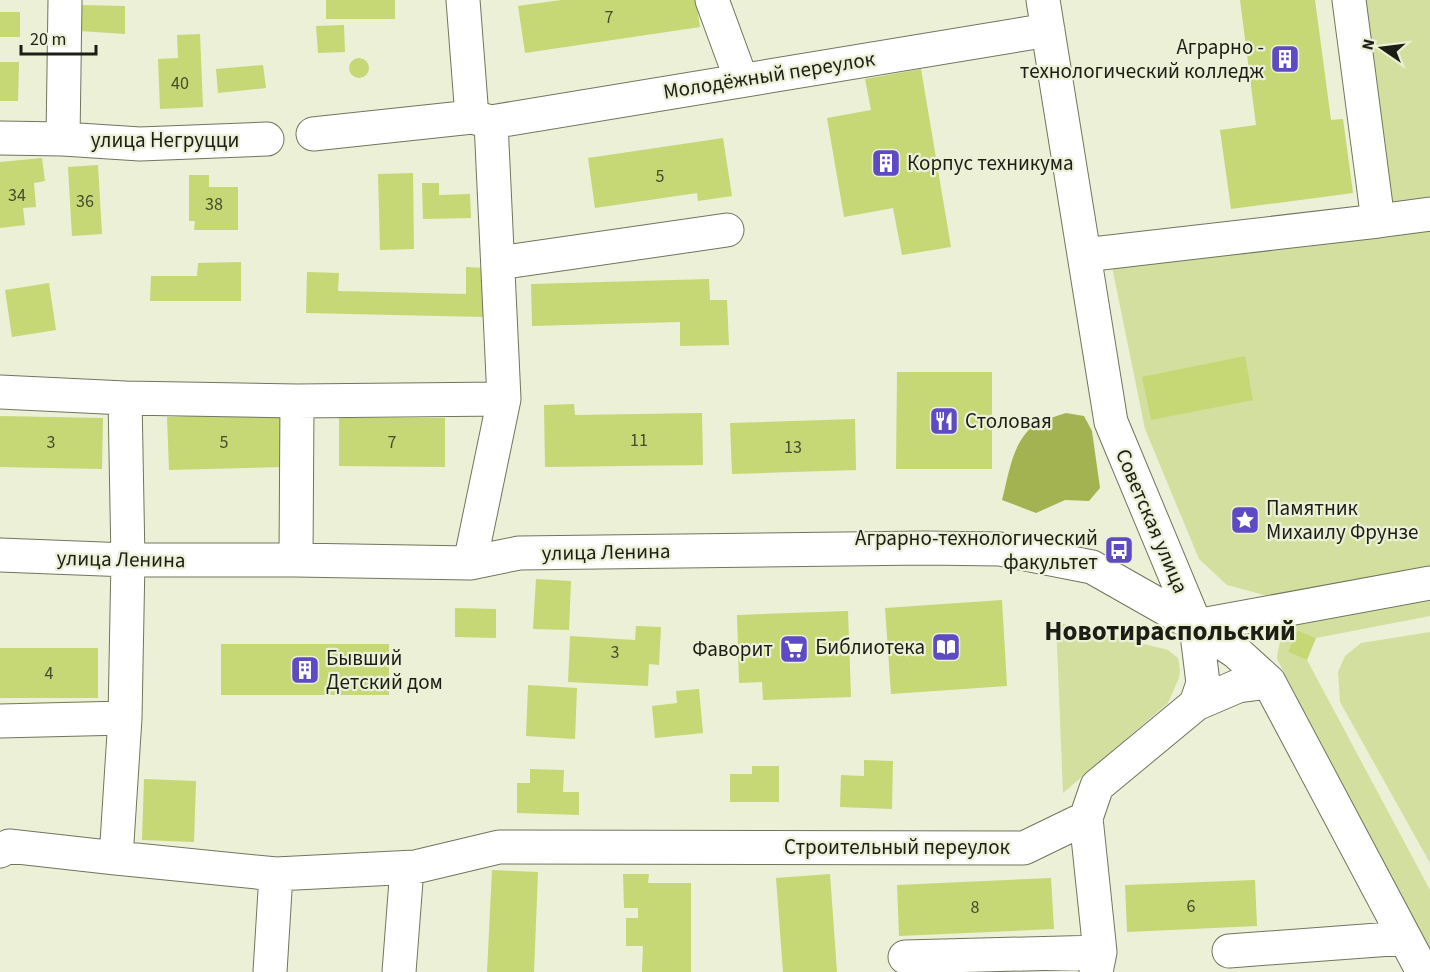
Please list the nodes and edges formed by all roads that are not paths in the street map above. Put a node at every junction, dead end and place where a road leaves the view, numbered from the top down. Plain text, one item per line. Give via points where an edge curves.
1 (65, 0) edge
2 (463, 0) edge
3 (712, 0) edge
4 (1349, 0) edge
5 (1046, 15) edge
6 (741, 79) junction
7 (482, 119) junction
8 (313, 134) dead end
9 (0, 138) edge
10 (63, 139) junction
11 (267, 139) dead end
12 (1430, 214) edge
13 (1378, 221) junction
14 (727, 230) dead end
15 (1084, 255) junction
16 (498, 263) junction
17 (0, 392) edge
18 (125, 398) junction
19 (504, 399) junction
20 (297, 401) junction
21 (0, 555) edge
22 (128, 560) junction
23 (296, 560) junction
24 (470, 563) junction
25 (1430, 583) edge
26 (1196, 626) junction
27 (1269, 682) junction
28 (1196, 704) junction
29 (125, 718) junction
30 (0, 721) edge
31 (1086, 818) junction
32 (0, 851) edge
33 (116, 858) junction
34 (407, 868) junction
35 (276, 874) junction
36 (1405, 938) junction
37 (1229, 951) dead end
38 (905, 957) dead end
39 (1104, 965) edge
40 (270, 972) edge
41 (399, 972) edge
42 (1423, 972) edge

1 - 10 street, улица Негруцци
2 - 7 street
3 - 6 street
4 - 13 street
5 - 6 street, Молодёжный переулок
5 - 15 street, Советская улица
6 - 7 street, Молодёжный переулок
7 - 8 street, Молодёжный переулок
7 - 16 street
9 - 10 street, улица Негруцци
10 - 11 street, улица Негруцци via 140,144
12 - 13 street
13 - 15 street
14 - 16 street
15 - 26 street, Советская улица via 1111,422
16 - 19 street
17 - 18 street
18 - 20 street
18 - 22 street
19 - 20 street
19 - 24 street
20 - 23 street
21 - 22 street, улица Ленина
22 - 23 street, улица Ленина
22 - 29 street
23 - 24 street, улица Ленина
24 - 26 street, улица Ленина via 519,553 1000,549 1092,567
25 - 26 street
26 - 27 street via 1236,652
26 - 28 street, Советская улица via 1203,683
27 - 28 street via 1238,686
27 - 36 street
28 - 31 street via 1097,786
29 - 30 street
29 - 33 street
31 - 34 street, Строительный переулок via 1024,848 499,846
31 - 39 street
32 - 33 street, Строительный переулок via 9,846
33 - 35 street, Строительный переулок
34 - 35 street, Строительный переулок
34 - 41 street
35 - 40 street
36 - 37 street
36 - 42 street
38 - 39 street

